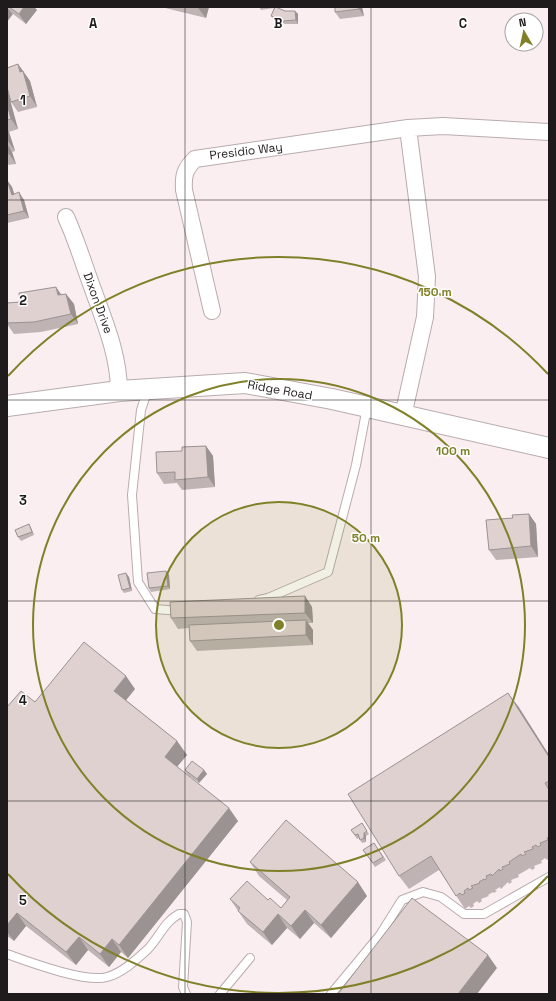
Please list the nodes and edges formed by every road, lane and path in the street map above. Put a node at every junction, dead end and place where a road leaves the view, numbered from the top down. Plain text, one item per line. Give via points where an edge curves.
1 (408, 128) junction
2 (549, 132) edge
3 (66, 218) dead end
4 (212, 311) dead end
5 (148, 388) junction
6 (120, 391) junction
7 (7, 406) edge
8 (367, 407) junction
9 (404, 416) junction
10 (549, 448) edge
11 (254, 601) edge
12 (187, 611) edge
13 (549, 877) edge
14 (7, 954) edge
15 (250, 958) dead end
16 (186, 994) edge
17 (220, 994) edge
18 (331, 994) edge

1 - 2 street, Presidio Way via 443,126
1 - 4 street, Presidio Way via 212,155 196,159 186,167 183,177 184,190
1 - 9 street via 427,276 425,317
3 - 6 street, Dixon Drive via 114,349
5 - 6 street, Ridge Road
5 - 8 street, Ridge Road via 245,383
5 - 12 lane via 141,410 132,495 138,582 155,609
6 - 7 street, Ridge Road
8 - 9 street, Ridge Road
8 - 11 lane via 356,465 328,572 268,598
9 - 10 street, Ridge Road
13 - 18 lane via 484,914 464,914 440,897 424,892 402,900 380,935
14 - 16 lane via 84,977 107,977 122,970 148,949 168,922 179,914 184,914 187,922 183,987
15 - 17 lane

